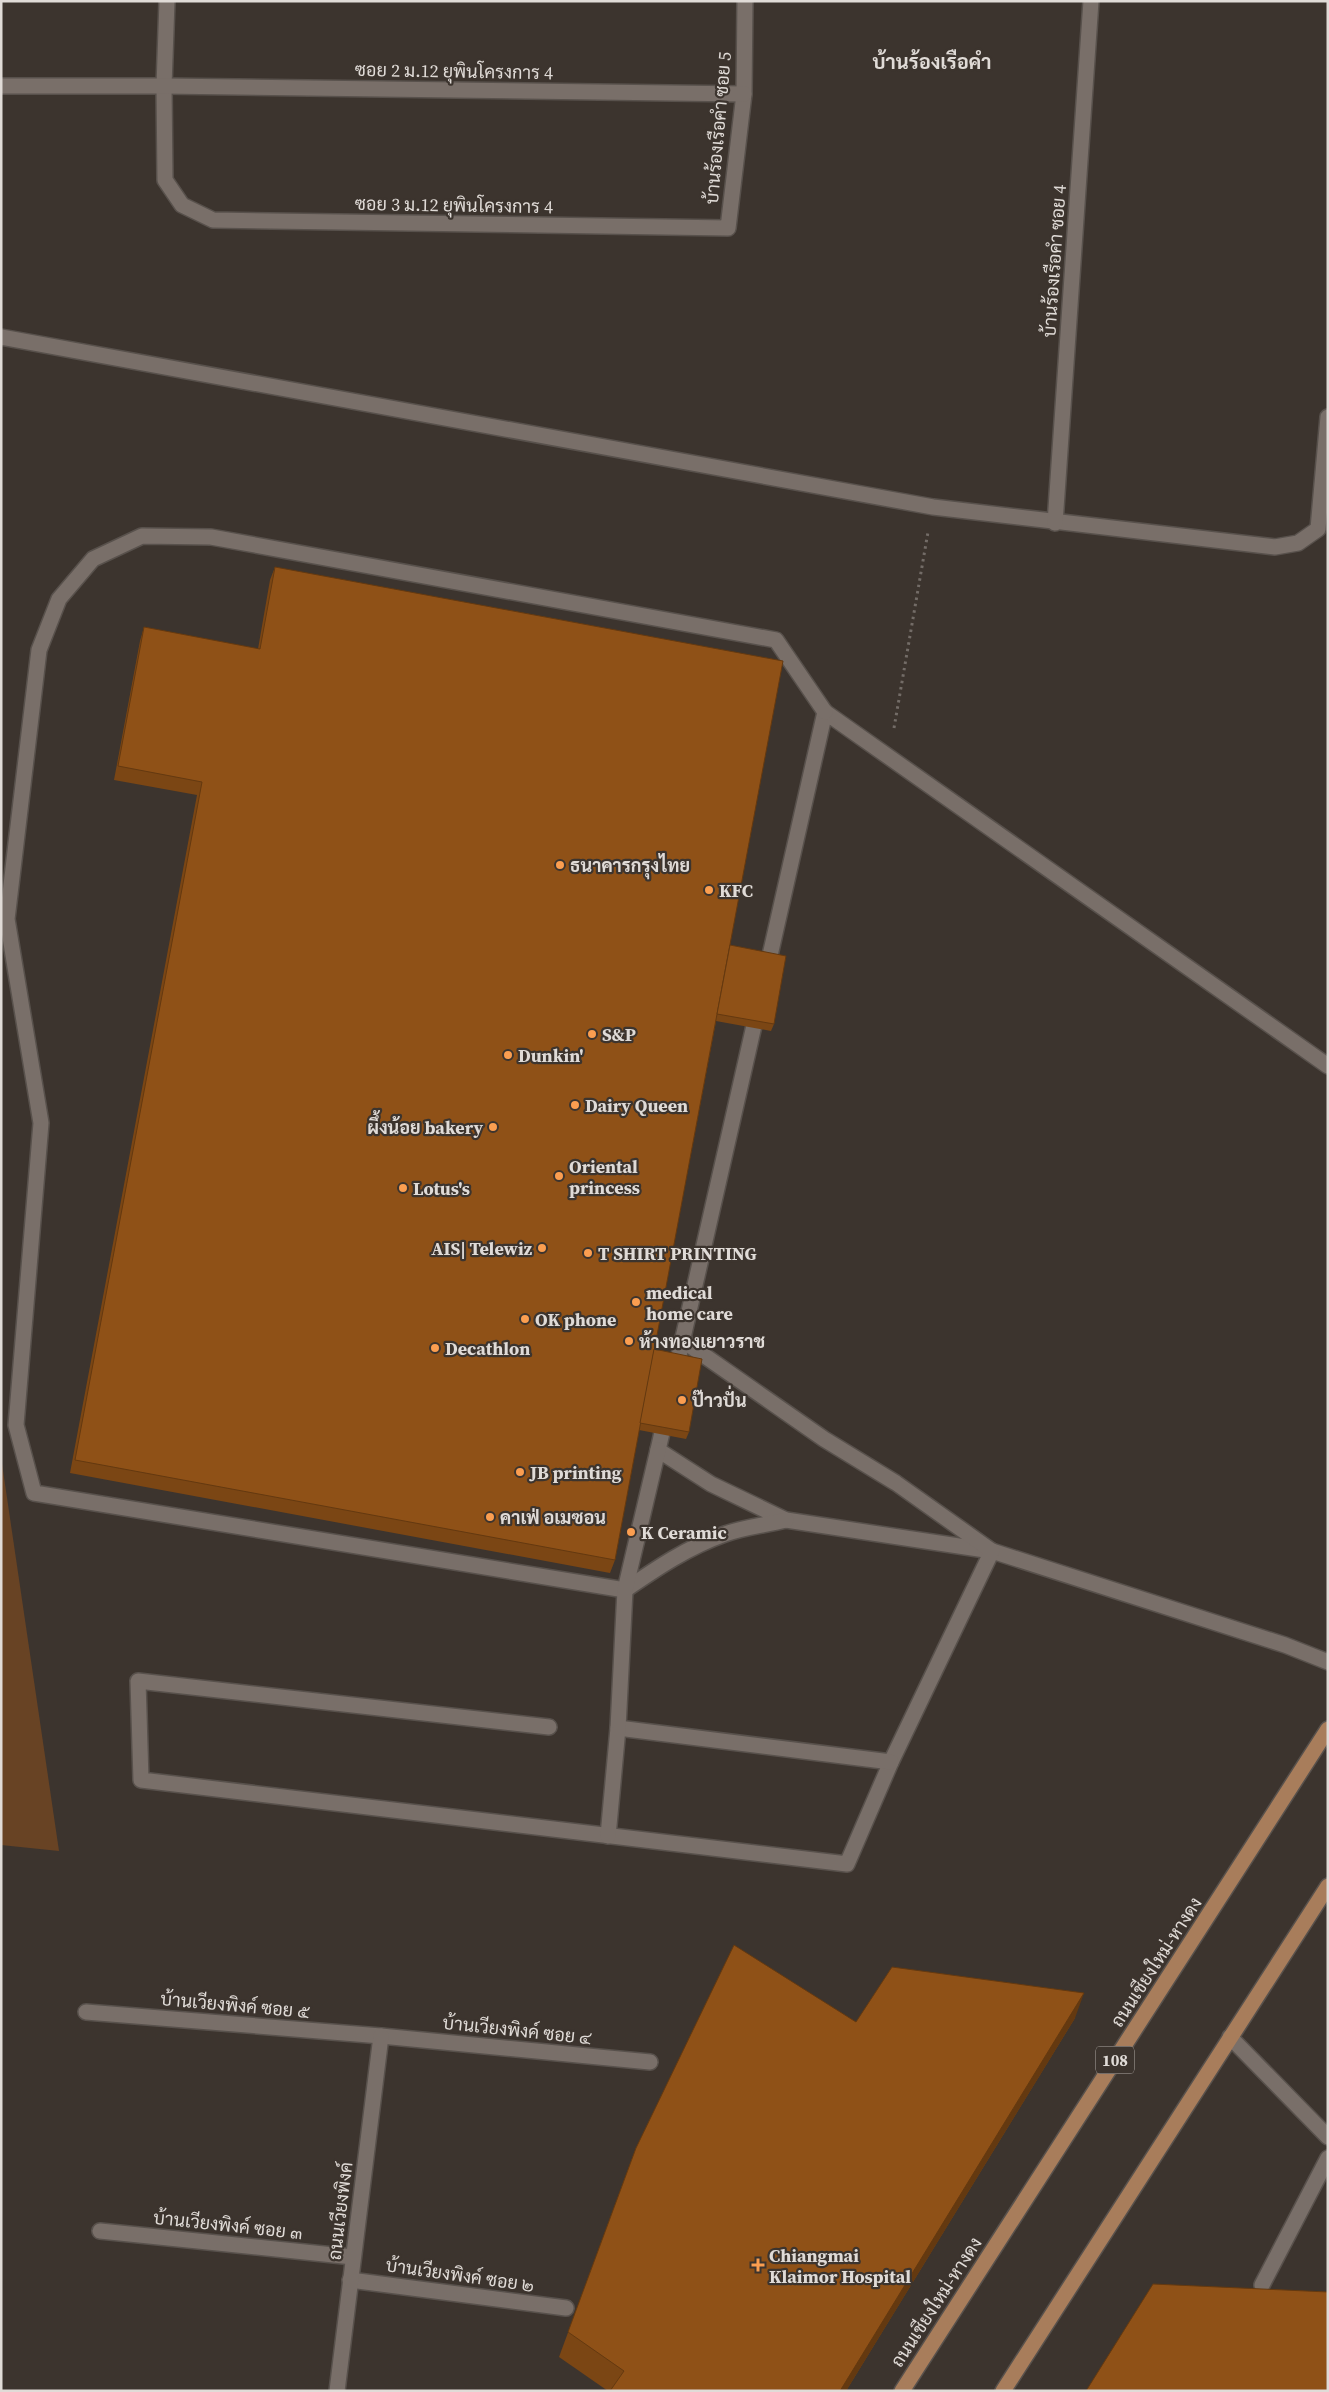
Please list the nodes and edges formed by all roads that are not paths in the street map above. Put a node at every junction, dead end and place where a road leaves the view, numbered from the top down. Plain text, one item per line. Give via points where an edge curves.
1 (167, 1) edge
2 (745, 1) edge
3 (1091, 1) edge
4 (1, 86) edge
5 (164, 86) junction
6 (744, 94) junction
7 (728, 228) joint
8 (1, 337) edge
9 (1328, 417) edge
10 (1055, 523) junction
11 (825, 712) junction
12 (1328, 1066) edge
13 (682, 1340) junction
14 (672, 1386) edge
15 (668, 1404) edge
16 (658, 1450) junction
17 (786, 1520) junction
18 (992, 1551) junction
19 (625, 1590) junction
20 (1328, 1662) edge
21 (549, 1727) dead end
22 (618, 1728) junction
23 (1328, 1729) edge
24 (891, 1762) junction
25 (608, 1836) junction
26 (1328, 1886) edge
27 (86, 2012) dead end
28 (381, 2036) junction
29 (1230, 2037) junction
30 (650, 2062) dead end
31 (1328, 2137) edge
32 (1328, 2158) edge
33 (100, 2232) dead end
34 (353, 2257) junction
35 (350, 2280) junction
36 (1262, 2285) dead end
37 (566, 2308) dead end
38 (336, 2391) edge
39 (902, 2391) edge
40 (1003, 2391) edge

1 - 5 street
2 - 6 street, บ้านร้องเรือคำ ซอย 5
3 - 10 street, บ้านร้องเรือคำ ซอย 4
4 - 5 street, ซอย 2 ม.12 ยุพินโครงการ 4
5 - 6 street, ซอย 2 ม.12 ยุพินโครงการ 4
5 - 7 street, ซอย 3 ม.12 ยุพินโครงการ 4 via 165,180 182,205 213,220
6 - 7 street, บ้านร้องเรือคำ ซอย 5
8 - 10 street via 933,507
9 - 10 street via 1318,529 1298,542 1275,547
11 - 12 street
11 - 13 street
11 - 19 street via 776,640 211,537 142,536 93,559 59,599 39,650 7,919 41,1123 16,1426 34,1493
13 - 14 street
13 - 18 street
15 - 16 street
16 - 17 street via 711,1484
16 - 19 street
17 - 18 street
17 - 19 street via 727,1533 694,1546
18 - 20 street via 1285,1645
18 - 24 street
19 - 22 street
21 - 25 street via 138,1681 141,1780
22 - 24 street
22 - 25 street
23 - 39 main road, ถนนเชียงใหม่-หางดง / 108
24 - 25 street via 847,1864
26 - 29 main road
27 - 28 street, บ้านเวียงพิงค์ ซอย ๕
28 - 30 street, บ้านเวียงพิงค์ ซอย ๔
28 - 34 street, ถนนเวียงพิงค์
29 - 31 street
29 - 40 main road
32 - 36 street
33 - 34 street, บ้านเวียงพิงค์ ซอย ๓
34 - 35 street, ถนนเวียงพิงค์
35 - 37 street, บ้านเวียงพิงค์ ซอย ๒
35 - 38 street, ถนนเวียงพิงค์

